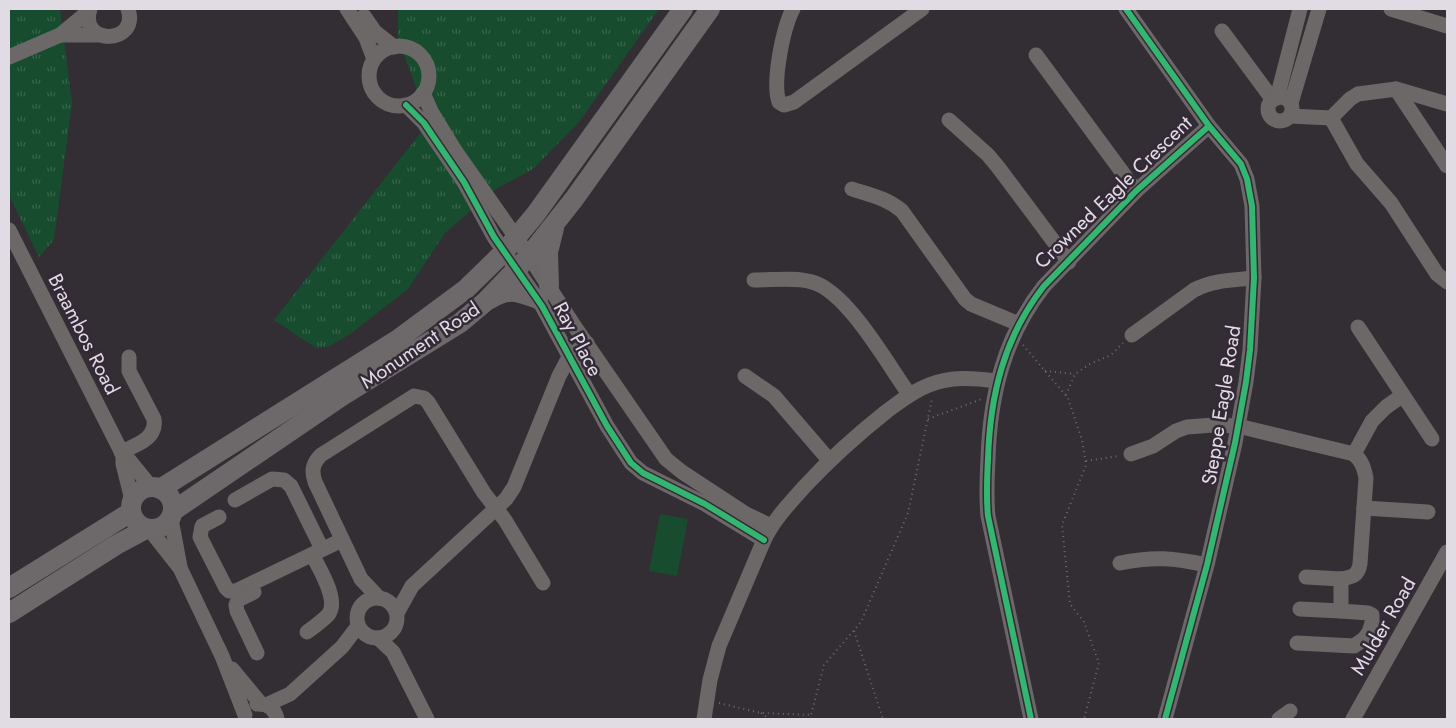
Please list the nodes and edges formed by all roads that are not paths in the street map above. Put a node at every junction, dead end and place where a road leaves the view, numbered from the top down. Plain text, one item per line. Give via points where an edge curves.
1 (89, 9) edge
2 (347, 9) edge
3 (359, 9) edge
4 (683, 9) edge
5 (710, 9) edge
6 (793, 9) edge
7 (922, 9) edge
8 (1126, 9) edge
9 (1300, 9) edge
10 (1319, 9) edge
11 (1391, 9) edge
12 (133, 12) edge
13 (1447, 26) edge
14 (1222, 31) dead end
15 (98, 34) junction
16 (60, 35) junction
17 (394, 47) junction
18 (1036, 55) dead end
19 (9, 56) edge
20 (374, 59) junction
21 (1396, 89) junction
22 (423, 94) junction
23 (1283, 104) junction
24 (1447, 104) edge
25 (406, 105) junction
26 (1331, 118) junction
27 (949, 120) dead end
28 (1209, 126) junction
29 (1447, 166) edge
30 (852, 189) dead end
31 (1136, 191) junction
32 (557, 219) junction
33 (9, 230) edge
34 (510, 245) junction
35 (1068, 262) junction
36 (523, 263) junction
37 (1254, 278) junction
38 (754, 280) dead end
39 (1447, 282) edge
40 (543, 293) junction
41 (485, 302) junction
42 (1358, 326) dead end
43 (1016, 330) junction
44 (1132, 335) road end
45 (587, 343) junction
46 (129, 357) dead end
47 (569, 358) junction
48 (745, 376) dead end
49 (996, 388) junction
50 (909, 394) junction
51 (1403, 395) junction
52 (1238, 426) junction
53 (1432, 439) dead end
54 (122, 454) junction
55 (1131, 454) road end
56 (1354, 454) junction
57 (666, 459) junction
58 (829, 460) junction
59 (649, 475) junction
60 (155, 488) junction
61 (235, 500) dead end
62 (131, 506) junction
63 (723, 507) junction
64 (495, 508) junction
65 (1364, 508) junction
66 (1428, 512) dead end
67 (172, 515) junction
68 (219, 517) dead end
69 (771, 526) junction
70 (148, 529) junction
71 (764, 540) junction
72 (343, 543) junction
73 (1447, 552) edge
74 (319, 555) junction
75 (1120, 563) dead end
76 (1207, 565) junction
77 (180, 568) junction
78 (1306, 577) dead end
79 (361, 579) junction
80 (1341, 579) junction
81 (543, 583) dead end
82 (412, 586) junction
83 (9, 588) edge
84 (382, 599) junction
85 (363, 604) junction
86 (1300, 609) dead end
87 (1341, 611) junction
88 (9, 612) edge
89 (396, 613) junction
90 (393, 630) junction
91 (307, 632) dead end
92 (368, 633) junction
93 (1297, 643) dead end
94 (392, 652) junction
95 (258, 653) dead end
96 (222, 656) junction
97 (290, 694) junction
98 (264, 704) junction
99 (244, 718) edge
100 (277, 719) edge
101 (427, 719) edge
102 (704, 719) edge
103 (1031, 719) edge
104 (1165, 719) edge
105 (1353, 719) edge

1 - 15 street via 89,24
1 - 16 street
2 - 20 street via 366,38
3 - 17 street via 375,32
4 - 34 main road, Monument Road via 580,154
5 - 32 main road, Monument Road
6 - 7 street via 777,75 777,96 784,105 794,102
8 - 28 street, Steppe Eagle Road
9 - 23 street
10 - 23 street
11 - 13 street
12 - 15 street via 128,25 118,35
14 - 23 street
15 - 16 street
16 - 19 street
17 - 20 street
17 - 22 street via 409,48 424,60 429,77
18 - 31 street
20 - 25 street via 369,79 377,97 396,106
21 - 24 street
21 - 26 street via 1358,94
21 - 29 street
22 - 25 street
22 - 34 street, Ray Place
23 - 26 street
25 - 34 street, Ray Place via 424,123
26 - 39 street via 1357,164 1391,203 1437,274
27 - 35 street via 988,155
28 - 31 street, Crowned Eagle Crescent
28 - 37 street, Steppe Eagle Road via 1241,164 1247,179 1252,206
30 - 43 street via 883,198 902,211 965,299
31 - 35 street, Crowned Eagle Crescent
32 - 36 main road, Monument Road
32 - 40 main road via 548,252
33 - 54 street, Braambos Road
34 - 36 street, Ray Place
34 - 60 main road, Monument Road via 466,289 397,340
35 - 43 street, Crowned Eagle Crescent via 1040,292
36 - 40 street, Ray Place
36 - 41 main road, Monument Road
37 - 44 street via 1202,286
37 - 52 street, Steppe Eagle Road via 1250,350
38 - 50 street via 813,282 838,297
40 - 41 main road via 501,292
40 - 45 street, Ray Place
40 - 47 street, Ray Place
41 - 67 main road, Monument Road via 460,323 342,396
42 - 51 street
43 - 49 street, Crowned Eagle Crescent
45 - 47 street
45 - 57 street, Ray Place
46 - 54 street via 129,371 155,424 150,436
47 - 59 street, Ray Place via 631,463
47 - 64 street via 514,487
48 - 58 street via 779,401
49 - 50 street via 966,377 936,383
49 - 103 street, Crowned Eagle Crescent via 989,424 988,516
50 - 58 street
51 - 53 street
51 - 56 street via 1372,421
52 - 55 street via 1187,427
52 - 56 street
52 - 76 street, Steppe Eagle Road
54 - 60 street, Braambos Road
54 - 62 street, Braambos Road
56 - 65 street via 1361,460 1366,478
57 - 59 street
57 - 63 street, Ray Place
58 - 69 street
59 - 63 street, Ray Place via 705,504
60 - 62 main road via 140,490
60 - 67 main road via 170,496
61 - 74 street via 272,479 284,480 291,486
62 - 70 main road via 134,519
62 - 83 main road
63 - 69 street, Ray Place
63 - 71 street, Ray Place
64 - 72 street via 428,402 414,396 321,455 314,464 314,482
64 - 81 street
64 - 82 street
65 - 66 street
65 - 80 street via 1359,569 1354,576
67 - 70 main road via 166,524
67 - 77 street
68 - 74 street via 202,526 200,537 229,591 236,591
69 - 71 street
70 - 77 street
70 - 88 main road via 116,545
71 - 102 street via 719,646
72 - 74 street
72 - 79 street
73 - 105 street, Mulder Road
74 - 91 street via 331,595 331,608 329,614
74 - 95 street via 238,600 237,611
75 - 76 street via 1161,557
76 - 104 street, Steppe Eagle Road
77 - 96 street
78 - 80 street
79 - 84 street
79 - 85 street
80 - 87 street
82 - 84 street
82 - 89 street
84 - 85 street via 368,600
84 - 89 street via 390,603
85 - 92 street via 358,614
86 - 87 street
87 - 93 street via 1372,615 1372,623 1360,643 1349,647
89 - 90 street
90 - 92 street via 389,634
90 - 94 street
92 - 94 street
92 - 97 street via 342,646
94 - 101 street
96 - 98 street
96 - 99 street
97 - 98 street
97 - 100 street
98 - 99 street via 251,707
98 - 100 street via 274,711

